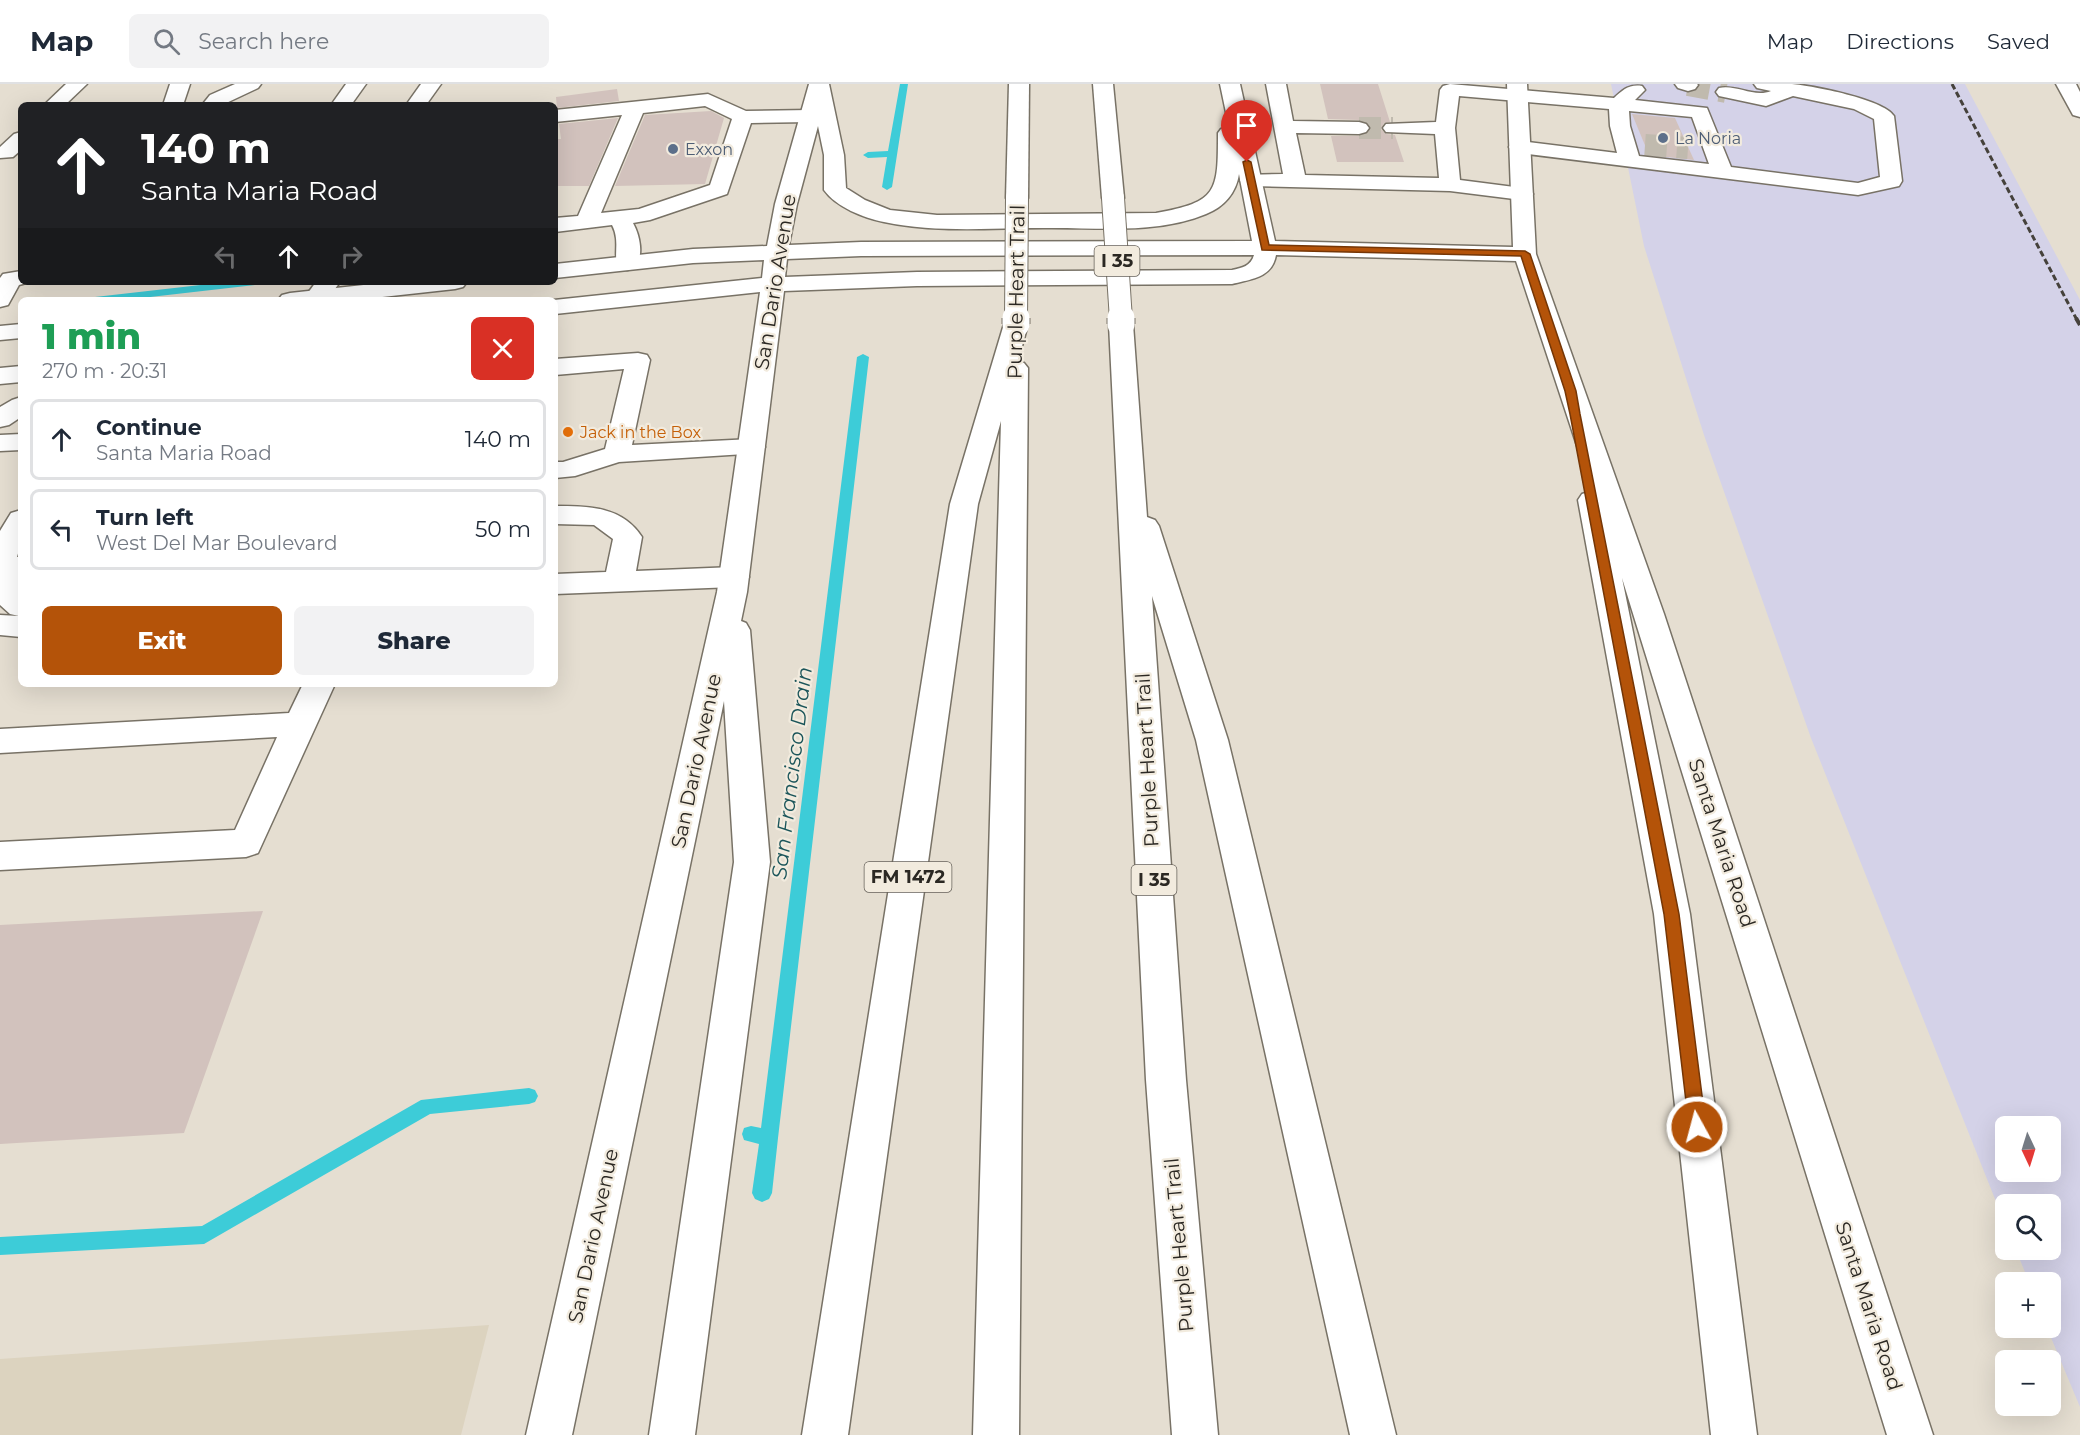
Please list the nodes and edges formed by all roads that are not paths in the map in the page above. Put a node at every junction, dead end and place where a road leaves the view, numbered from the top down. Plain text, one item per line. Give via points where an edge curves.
1 (77, 84) edge
2 (180, 84) edge
3 (251, 84) edge
4 (356, 84) edge
5 (430, 84) edge
6 (1019, 84) edge
7 (1103, 84) edge
8 (1230, 84) edge
9 (1276, 84) edge
10 (1642, 84) edge
11 (2066, 84) edge
12 (819, 85) edge
13 (1789, 87) edge
14 (1517, 89) edge
15 (1765, 92) edge
16 (218, 96) edge
17 (57, 102) edge
18 (174, 102) edge
19 (343, 102) edge
20 (418, 102) edge
21 (1618, 104) junction
22 (1718, 107) junction
23 (634, 108) junction
24 (2080, 111) edge
25 (558, 116) edge
26 (810, 116) junction
27 (743, 117) junction
28 (1285, 127) junction
29 (1359, 128) tunnel mouth
30 (1392, 128) tunnel mouth
31 (1445, 128) junction
32 (18, 141) edge
33 (1632, 141) junction
34 (1519, 147) junction
35 (6, 153) dead end
36 (1723, 173) junction
37 (1251, 180) junction
38 (1295, 180) junction
39 (1450, 185) junction
40 (1522, 194) junction
41 (619, 218) junction
42 (587, 221) junction
43 (558, 225) edge
44 (1265, 248) junction
45 (777, 251) junction
46 (1525, 254) junction
47 (627, 263) junction
48 (558, 271) edge
49 (13, 275) edge
50 (771, 284) junction
51 (418, 285) edge
52 (319, 293) edge
53 (302, 297) edge
54 (0, 300) edge
55 (558, 307) edge
56 (1016, 324) junction
57 (18, 331) edge
58 (0, 333) edge
59 (558, 367) edge
60 (18, 374) edge
61 (0, 376) edge
62 (1570, 391) junction
63 (18, 407) edge
64 (0, 419) edge
65 (18, 442) edge
66 (0, 443) edge
67 (752, 447) junction
68 (617, 454) junction
69 (558, 470) edge
70 (1130, 478) junction
71 (558, 515) edge
72 (18, 532) edge
73 (11, 562) edge
74 (619, 581) junction
75 (558, 584) edge
76 (733, 585) junction
77 (18, 605) edge
78 (0, 625) edge
79 (18, 627) edge
80 (318, 687) edge
81 (300, 724) junction
82 (0, 741) edge
83 (0, 856) edge
84 (549, 1435) edge
85 (672, 1435) edge
86 (825, 1435) edge
87 (996, 1435) edge
88 (1194, 1435) edge
89 (1373, 1435) edge
90 (1734, 1435) edge
91 (1910, 1435) edge

1 - 17 main road
2 - 18 main road
3 - 16 main road
4 - 19 main road
5 - 20 main road
6 - 56 main road, Purple Heart Trail, bridge
7 - 70 main road, Purple Heart Trail / I 35, bridge
8 - 12 main road via 1227,182 1215,201 1190,214 1156,219 937,222 886,216 857,205 835,190 834,155
8 - 37 main road
9 - 28 main road
10 - 21 main road
11 - 24 main road
12 - 26 main road, San Dario Avenue
13 - 15 main road
13 - 36 main road via 1860,104 1884,116 1891,181 1858,189
14 - 21 main road
14 - 31 main road via 1450,90
14 - 34 main road, Santa Maria Road
15 - 22 main road via 1739,112
21 - 22 main road
21 - 33 main road
22 - 36 main road via 1701,141
23 - 25 main road
23 - 27 main road via 708,100
23 - 42 main road
26 - 27 main road
26 - 45 main road, San Dario Avenue
27 - 41 main road via 719,189 642,215
28 - 29 main road
28 - 38 main road
30 - 31 main road
31 - 39 main road
32 - 35 main road
33 - 34 main road
33 - 36 main road
34 - 40 main road, Santa Maria Road
37 - 38 main road
37 - 44 main road
38 - 39 main road
39 - 40 main road
40 - 46 main road, Santa Maria Road
41 - 42 main road
41 - 47 main road via 629,236
42 - 43 main road
44 - 45 main road
44 - 46 main road
44 - 50 main road via 1263,266 1232,277
45 - 47 main road
45 - 50 main road, San Dario Avenue
46 - 62 main road, Santa Maria Road
47 - 48 main road
49 - 54 main road
50 - 55 main road
50 - 67 main road, San Dario Avenue
51 - 52 main road
52 - 53 main road
56 - 86 main road, FM 1472 via 964,504
56 - 87 main road, Purple Heart Trail
57 - 58 main road
59 - 68 main road via 638,360
60 - 61 main road
62 - 90 main road via 1672,914
62 - 91 main road, Santa Maria Road via 1649,614
63 - 64 main road
65 - 66 main road
67 - 68 main road
67 - 76 main road, San Dario Avenue
68 - 69 main road
70 - 88 main road, Purple Heart Trail / I 35 via 1166,1080
70 - 89 main road via 1212,740
71 - 74 main road via 589,515 616,522 628,537
72 - 73 main road
73 - 77 main road via 12,600
74 - 75 main road
74 - 76 main road
76 - 84 main road, San Dario Avenue
76 - 85 main road via 752,862
78 - 79 main road
80 - 81 main road
81 - 82 main road
81 - 83 main road via 246,843

